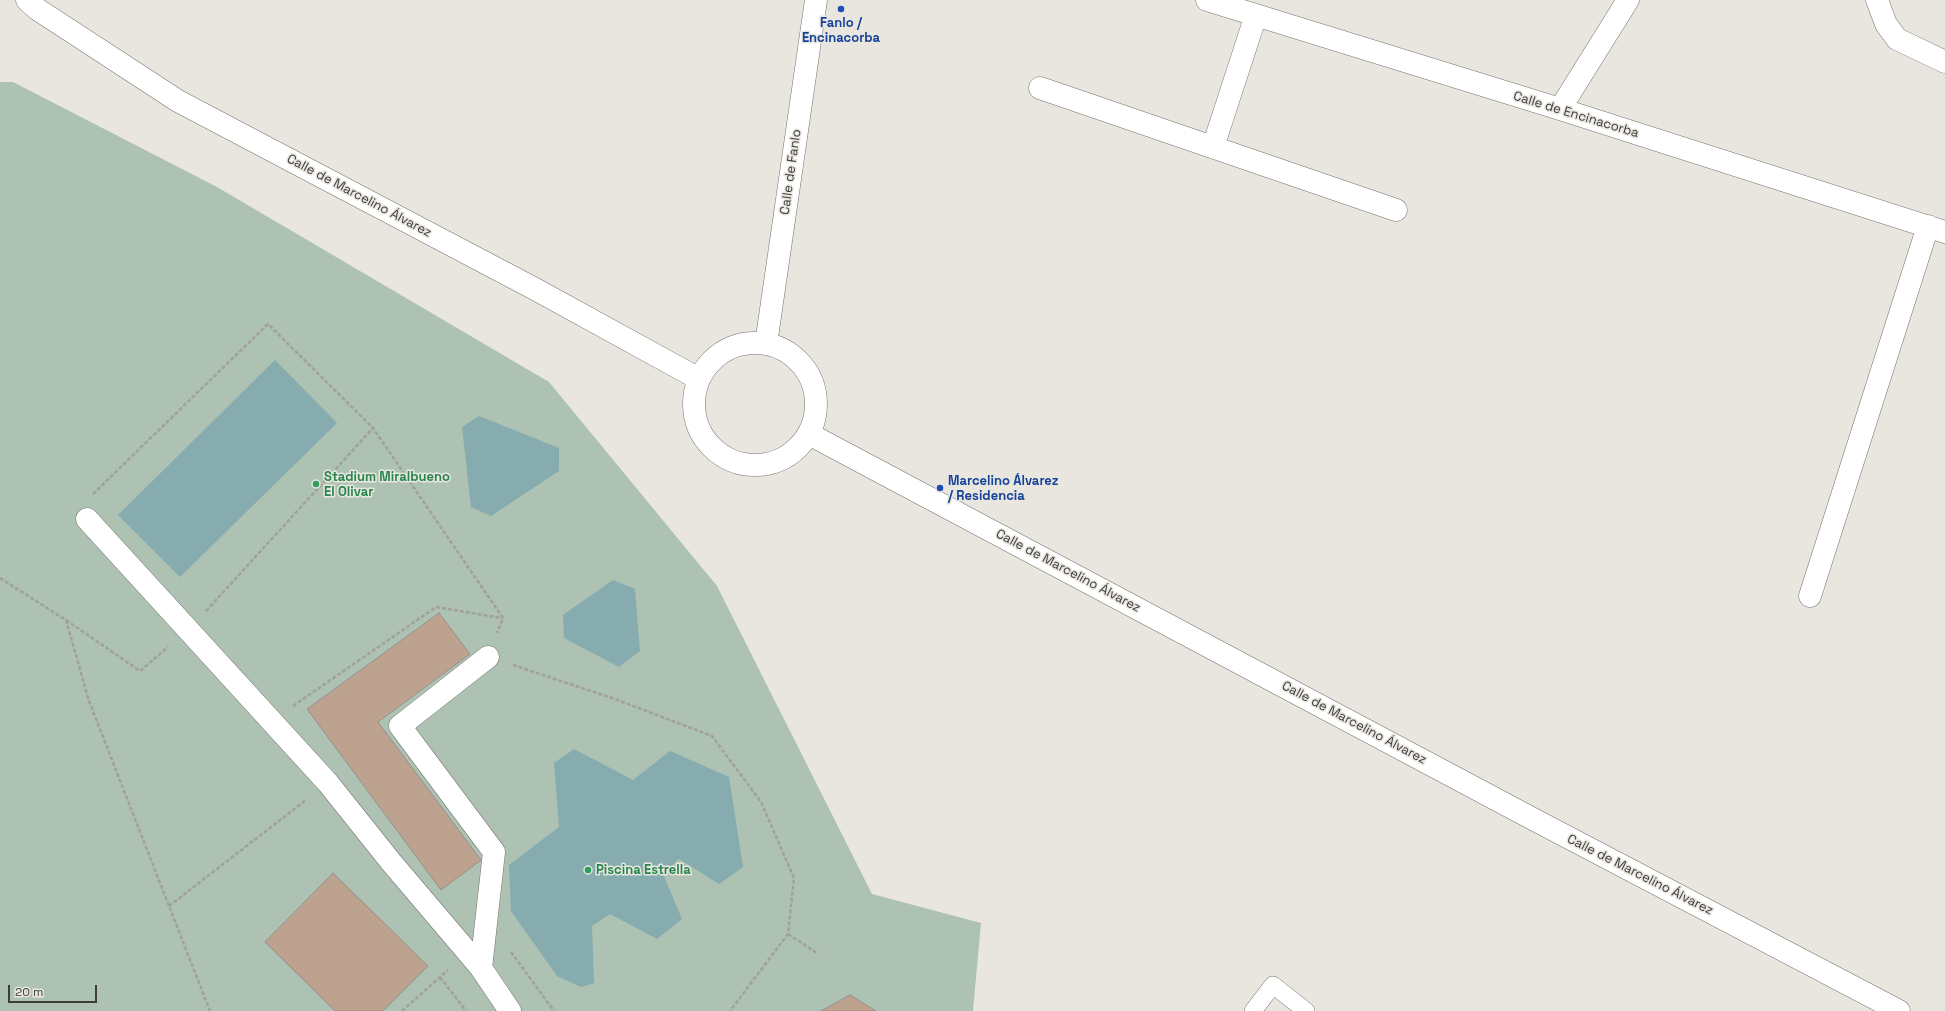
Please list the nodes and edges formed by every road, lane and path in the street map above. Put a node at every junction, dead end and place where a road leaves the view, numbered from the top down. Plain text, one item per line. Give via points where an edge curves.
1 (27, 0) edge
2 (816, 0) edge
3 (1207, 0) edge
4 (1628, 0) edge
5 (1877, 0) edge
6 (1256, 15) junction
7 (1945, 62) edge
8 (1040, 88) dead end
9 (1560, 109) junction
10 (1213, 147) junction
11 (1396, 210) dead end
12 (1936, 229) edge
13 (766, 344) junction
14 (699, 379) junction
15 (373, 428) junction
16 (809, 434) junction
17 (87, 519) joint
18 (0, 578) edge
19 (1810, 596) dead end
20 (503, 618) junction
21 (66, 620) junction
22 (189, 630) junction
23 (488, 657) junction
24 (271, 721) junction
25 (328, 783) junction
26 (169, 906) junction
27 (487, 920) junction
28 (788, 934) junction
29 (818, 953) dead end
30 (475, 960) junction
31 (440, 977) junction
32 (210, 1011) edge
33 (402, 1011) edge
34 (466, 1011) edge
35 (510, 1011) edge
36 (554, 1011) edge
37 (730, 1011) edge
38 (1253, 1011) edge
39 (1306, 1011) edge
40 (1899, 1011) edge

1 - 14 street, Calle de Marcelino Álvarez via 178,101 535,289
2 - 13 street, Calle de Fanlo
3 - 6 street, Calle de Encinacorba
4 - 9 street
5 - 7 street via 1889,28 1897,39
6 - 9 street, Calle de Encinacorba
6 - 10 street
8 - 10 street
9 - 12 street, Calle de Encinacorba
10 - 11 street
12 - 19 street
13 - 14 street via 746,343 727,350 711,362
13 - 16 street via 784,350 799,361 810,376 816,393 816,411
14 - 16 street via 694,396 694,409 701,433 713,448 729,459 747,465 766,464 785,458 800,446
15 - 17 path via 268,324 88,498
15 - 20 path
15 - 22 path
16 - 40 street, Calle de Marcelino Álvarez
17 - 22 street
18 - 21 path
20 - 23 path
20 - 24 path via 436,607
21 - 22 path via 140,671
21 - 26 path via 89,701
22 - 24 street
23 - 27 street via 400,726 494,852
23 - 28 path via 615,699 712,736 761,802 794,878
24 - 25 street
25 - 26 path
25 - 30 street via 391,862
26 - 32 path
27 - 30 street
27 - 36 path
28 - 29 path
28 - 37 path
30 - 31 path
30 - 35 street
31 - 33 path
31 - 34 path
38 - 39 lane via 1273,985

